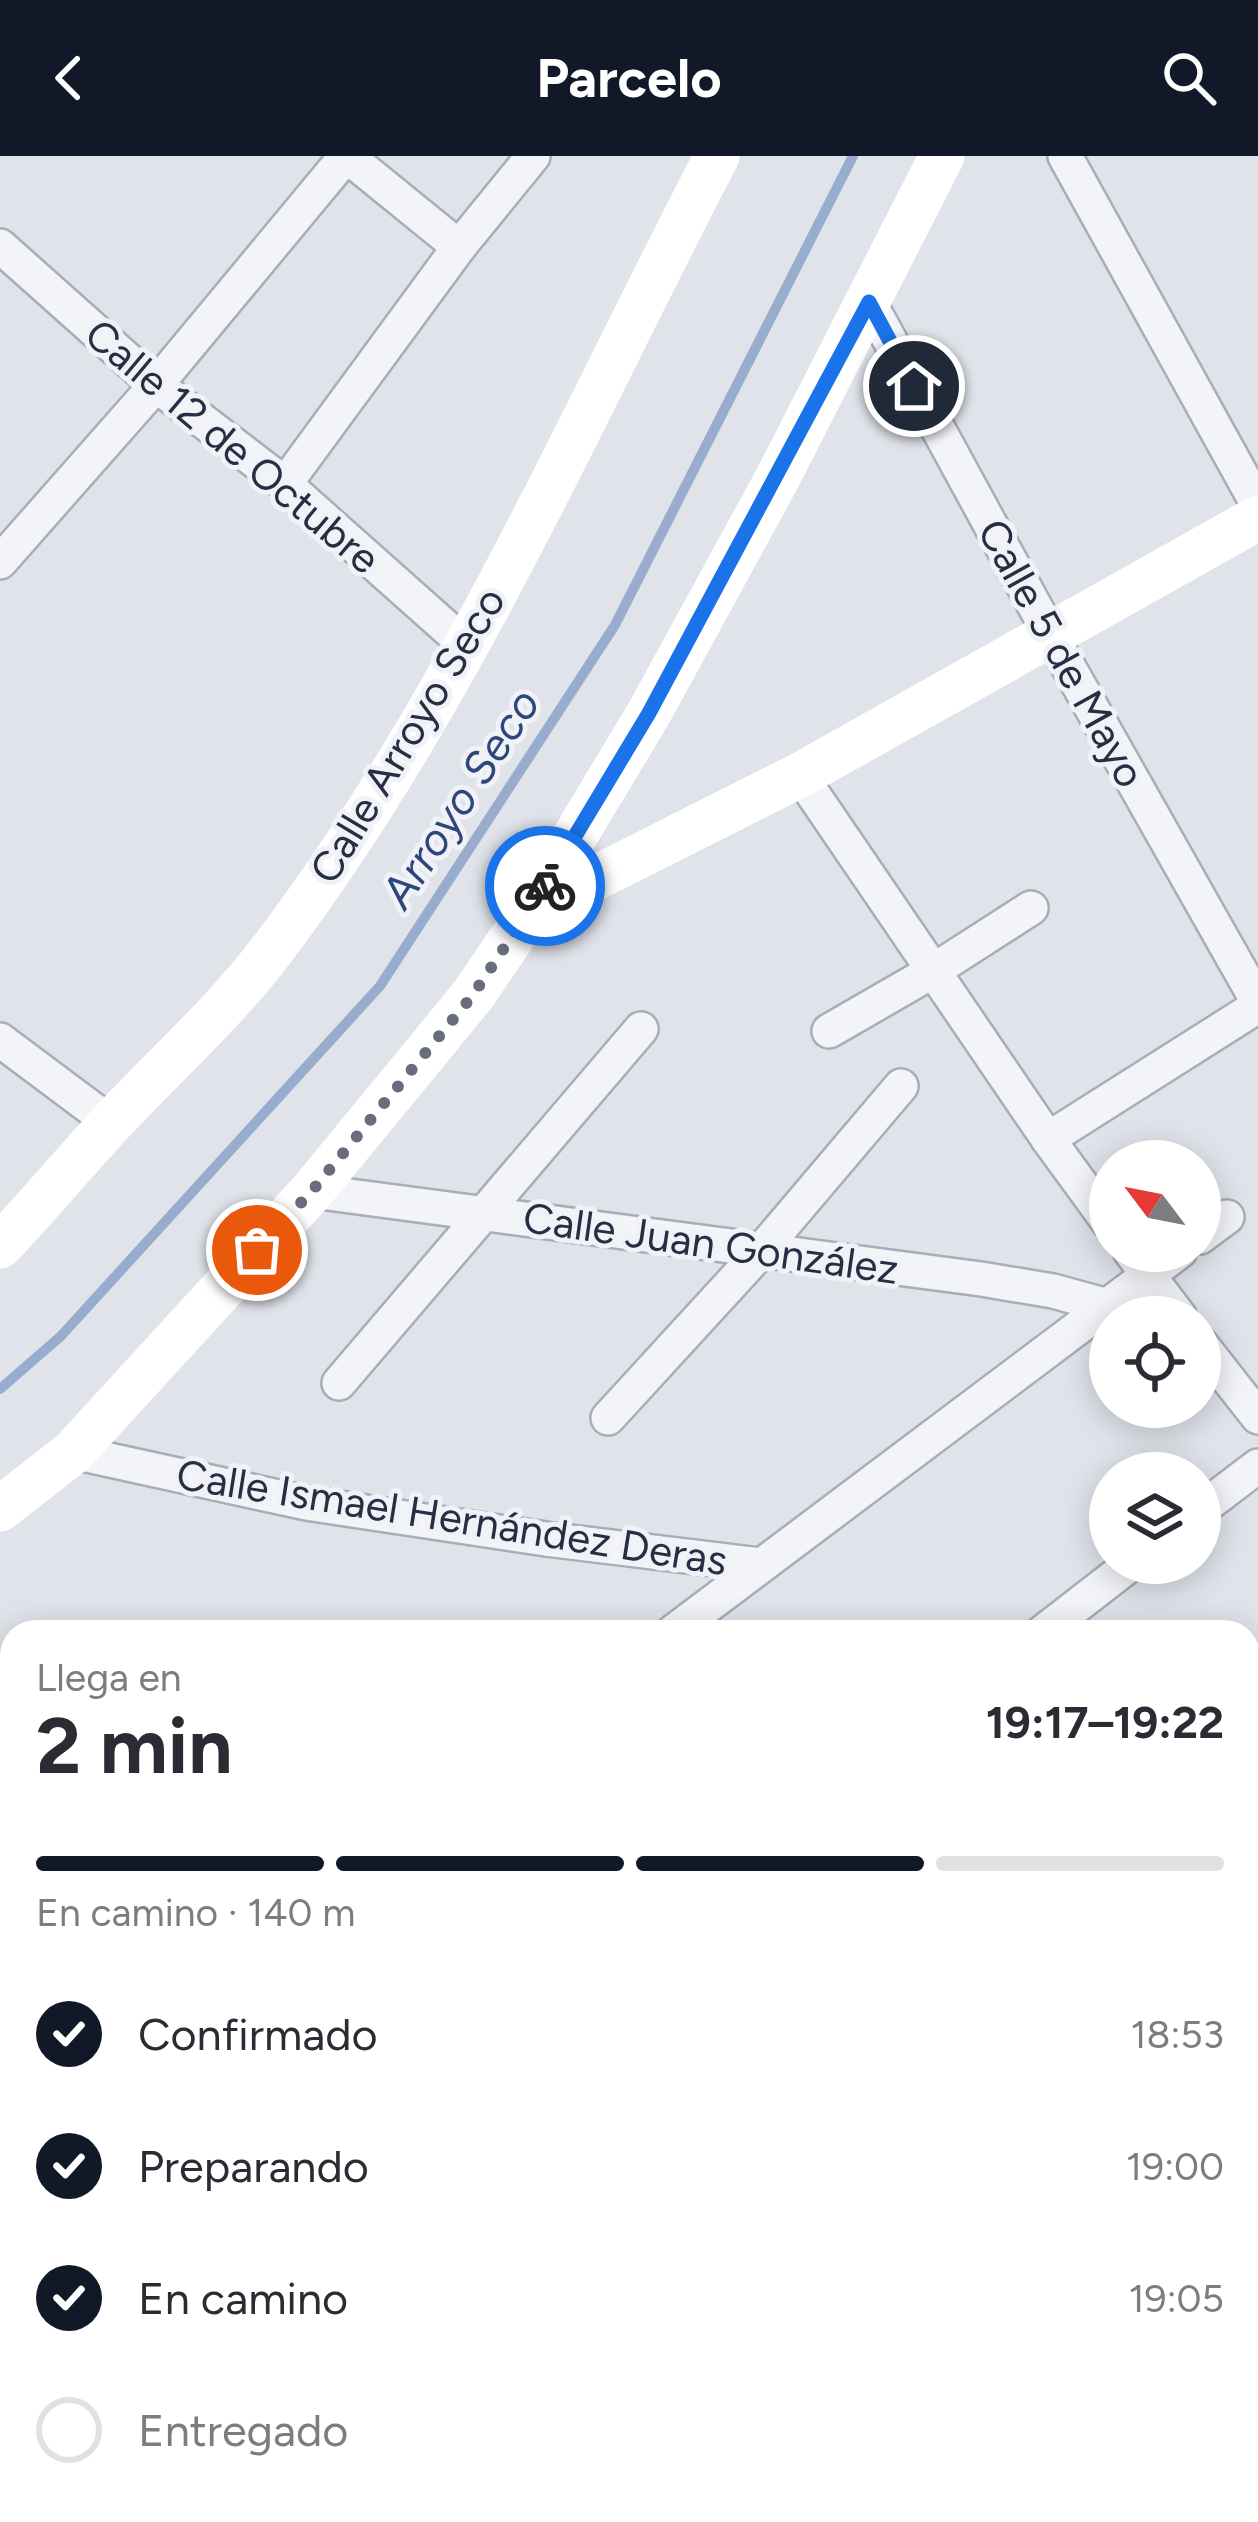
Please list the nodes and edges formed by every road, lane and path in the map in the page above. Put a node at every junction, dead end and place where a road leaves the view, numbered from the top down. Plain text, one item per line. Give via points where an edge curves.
1 (347, 156) edge
2 (532, 156) edge
3 (717, 156) edge
4 (942, 156) edge
5 (1065, 156) edge
6 (0, 246) edge
7 (459, 247) junction
8 (869, 302) junction
9 (156, 385) junction
10 (285, 484) junction
11 (1258, 506) edge
12 (1258, 518) edge
13 (0, 562) edge
14 (1051, 636) junction
15 (467, 646) junction
16 (800, 775) junction
17 (1030, 908) dead end
18 (530, 911) junction
19 (933, 971) junction
20 (1258, 1004) edge
21 (641, 1029) dead end
22 (830, 1031) dead end
23 (0, 1040) edge
24 (901, 1085) dead end
25 (111, 1123) junction
26 (1048, 1139) junction
27 (312, 1191) junction
28 (1089, 1195) edge
29 (483, 1212) junction
30 (0, 1246) edge
31 (761, 1250) junction
32 (1146, 1272) edge
33 (1164, 1296) edge
34 (1089, 1301) edge
35 (1089, 1320) edge
36 (1221, 1369) edge
37 (339, 1383) dead end
38 (1258, 1417) edge
39 (608, 1418) dead end
40 (73, 1452) junction
41 (1258, 1466) edge
42 (1221, 1494) edge
43 (0, 1510) edge
44 (760, 1565) junction
45 (1105, 1584) edge
46 (689, 1620) edge
47 (1058, 1620) edge

1 - 7 street
1 - 9 street
2 - 7 street
3 - 15 street, Calle Arroyo Seco
4 - 8 street
5 - 11 street
6 - 9 street, Calle 12 de Octubre
7 - 10 street
8 - 14 street, Calle 5 de Mayo
8 - 18 street via 649,713
9 - 10 street, Calle 12 de Octubre
9 - 13 street
10 - 15 street, Calle 12 de Octubre
12 - 14 street
14 - 16 street
14 - 20 street, Calle 5 de Mayo
15 - 25 street, Calle Arroyo Seco via 354,834 269,953
16 - 18 street
16 - 19 street
17 - 19 street
18 - 27 street via 473,995
19 - 22 street
19 - 26 street
20 - 26 street
21 - 29 street
23 - 25 street
24 - 31 street
25 - 30 street, Calle Arroyo Seco
26 - 28 street
27 - 29 street, Calle Juan González
27 - 40 street
29 - 31 street, Calle Juan González
29 - 37 street
31 - 34 street, Calle Juan González
31 - 39 street
32 - 33 street
35 - 44 street
36 - 38 street
40 - 43 street
40 - 44 street, Calle Ismael Hernández Deras via 306,1503
41 - 42 street
44 - 46 street
45 - 47 street

